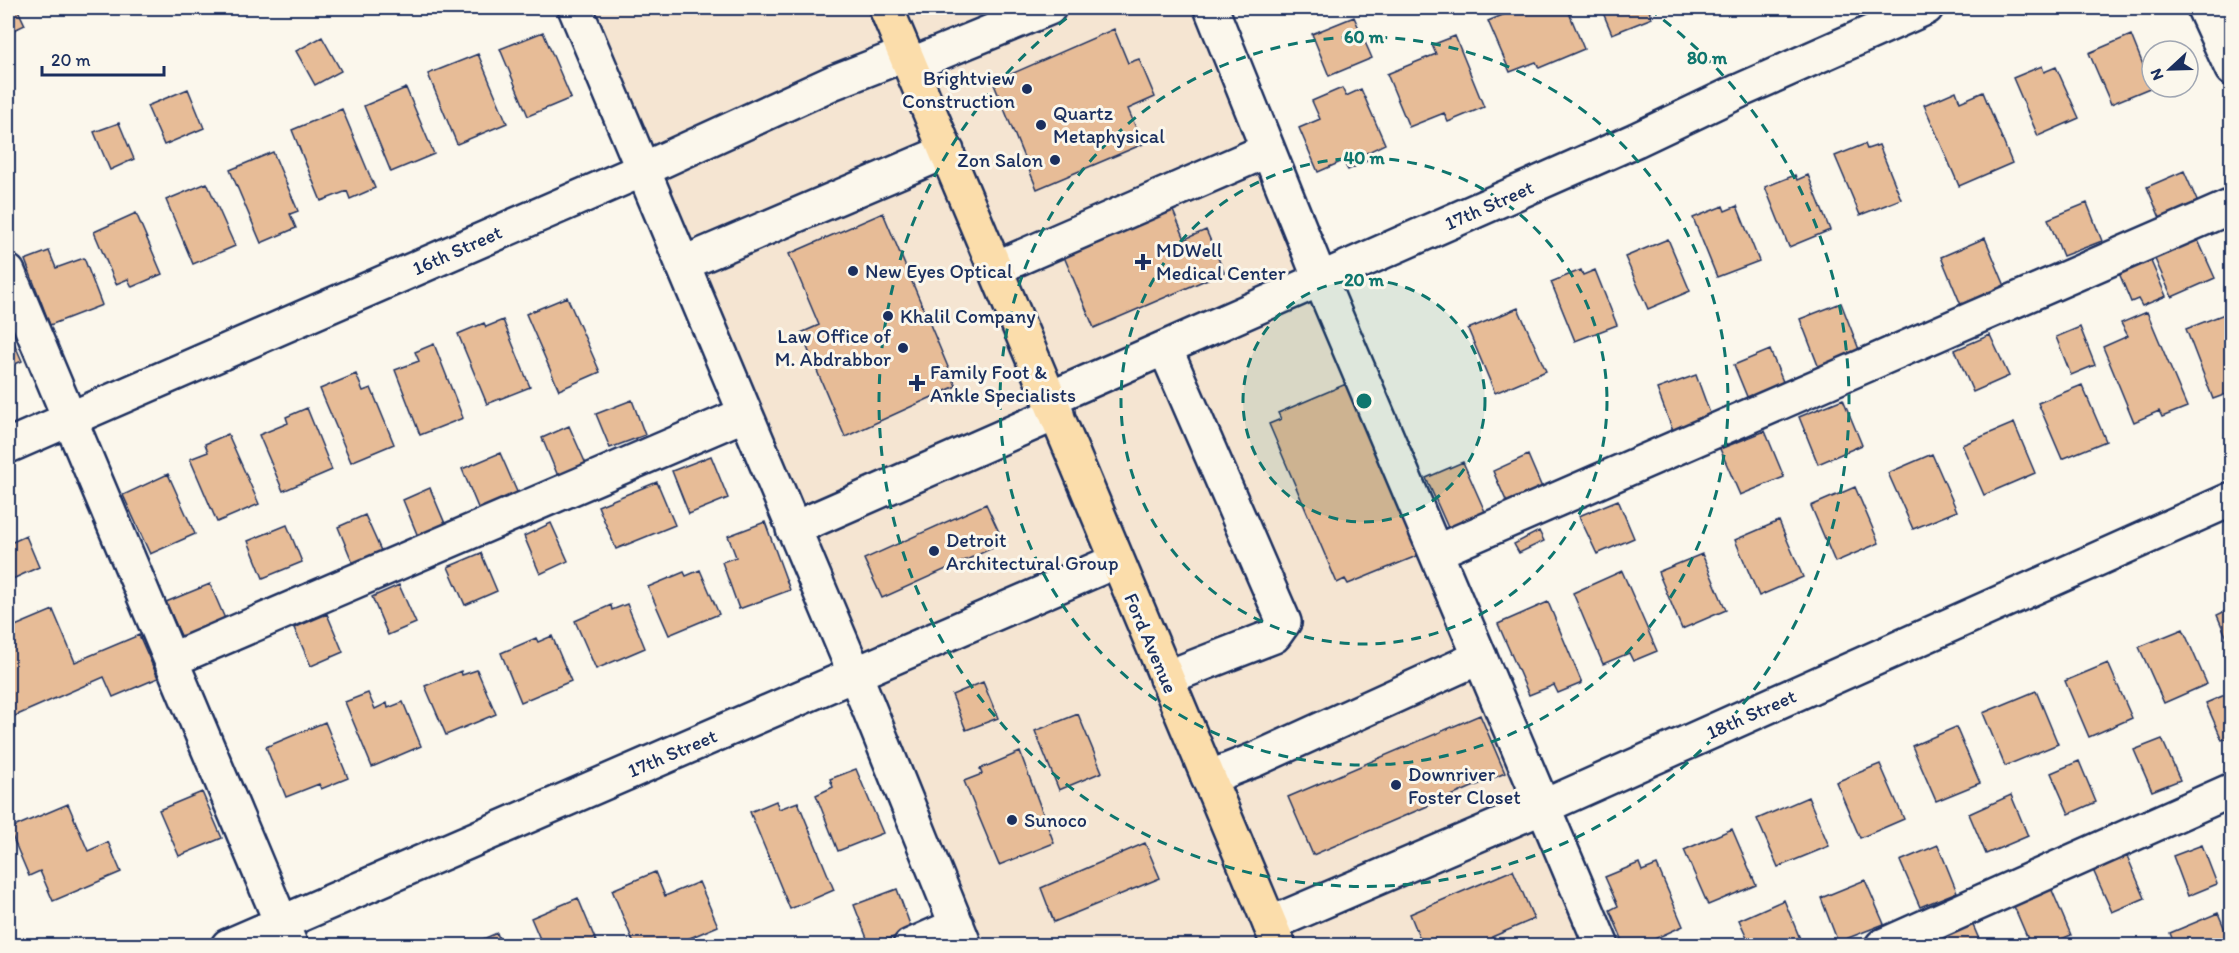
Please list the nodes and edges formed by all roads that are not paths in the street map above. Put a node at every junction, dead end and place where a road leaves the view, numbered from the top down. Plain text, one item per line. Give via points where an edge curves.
1 (575, 8) edge
2 (886, 8) edge
3 (1049, 8) edge
4 (1211, 8) edge
5 (1926, 8) edge
6 (2204, 8) edge
7 (908, 60) junction
8 (2232, 69) edge
9 (1268, 150) junction
10 (947, 152) junction
11 (642, 170) junction
12 (2232, 206) edge
13 (682, 264) junction
14 (996, 268) junction
15 (8, 272) edge
16 (1320, 279) junction
17 (1165, 348) junction
18 (1054, 406) junction
19 (745, 414) junction
20 (70, 419) junction
21 (8, 446) edge
22 (2232, 499) edge
23 (793, 529) junction
24 (1436, 552) junction
25 (1116, 561) junction
26 (1480, 657) junction
27 (171, 660) junction
28 (855, 674) junction
29 (1166, 678) junction
30 (1208, 778) junction
31 (2232, 790) edge
32 (1545, 806) junction
33 (286, 934) edge
34 (961, 935) edge
35 (1274, 935) edge
36 (228, 945) edge
37 (910, 945) edge
38 (1602, 945) edge
39 (1882, 945) edge

1 - 11 street
2 - 7 main road, Ford Avenue
3 - 7 street, 16th Street
4 - 9 street
5 - 16 street, 17th Street
6 - 8 street
7 - 10 main road, Ford Avenue
7 - 11 street, 16th Street via 834,82
9 - 14 street
9 - 16 street
10 - 13 street
10 - 14 main road, Ford Avenue
11 - 13 street
11 - 20 street, 16th Street
12 - 24 street
13 - 19 street
14 - 18 main road, Ford Avenue
15 - 20 street
16 - 17 street, 17th Street
16 - 24 street
17 - 18 street, 17th Street
17 - 29 street via 1284,622 1274,636
18 - 23 street, 17th Street
18 - 25 main road, Ford Avenue
19 - 23 street
19 - 27 street
20 - 21 street, 16th Street
20 - 27 street
22 - 32 street, 18th Street
23 - 28 street
24 - 26 street
25 - 28 street, 17th Street
25 - 29 main road, Ford Avenue
26 - 30 street
26 - 32 street
27 - 33 street
28 - 33 street, 17th Street
28 - 34 street
29 - 30 main road, Ford Avenue
30 - 35 main road, Ford Avenue
31 - 39 street
32 - 35 street, 18th Street
32 - 38 street
33 - 36 street, 17th Street
34 - 37 street

